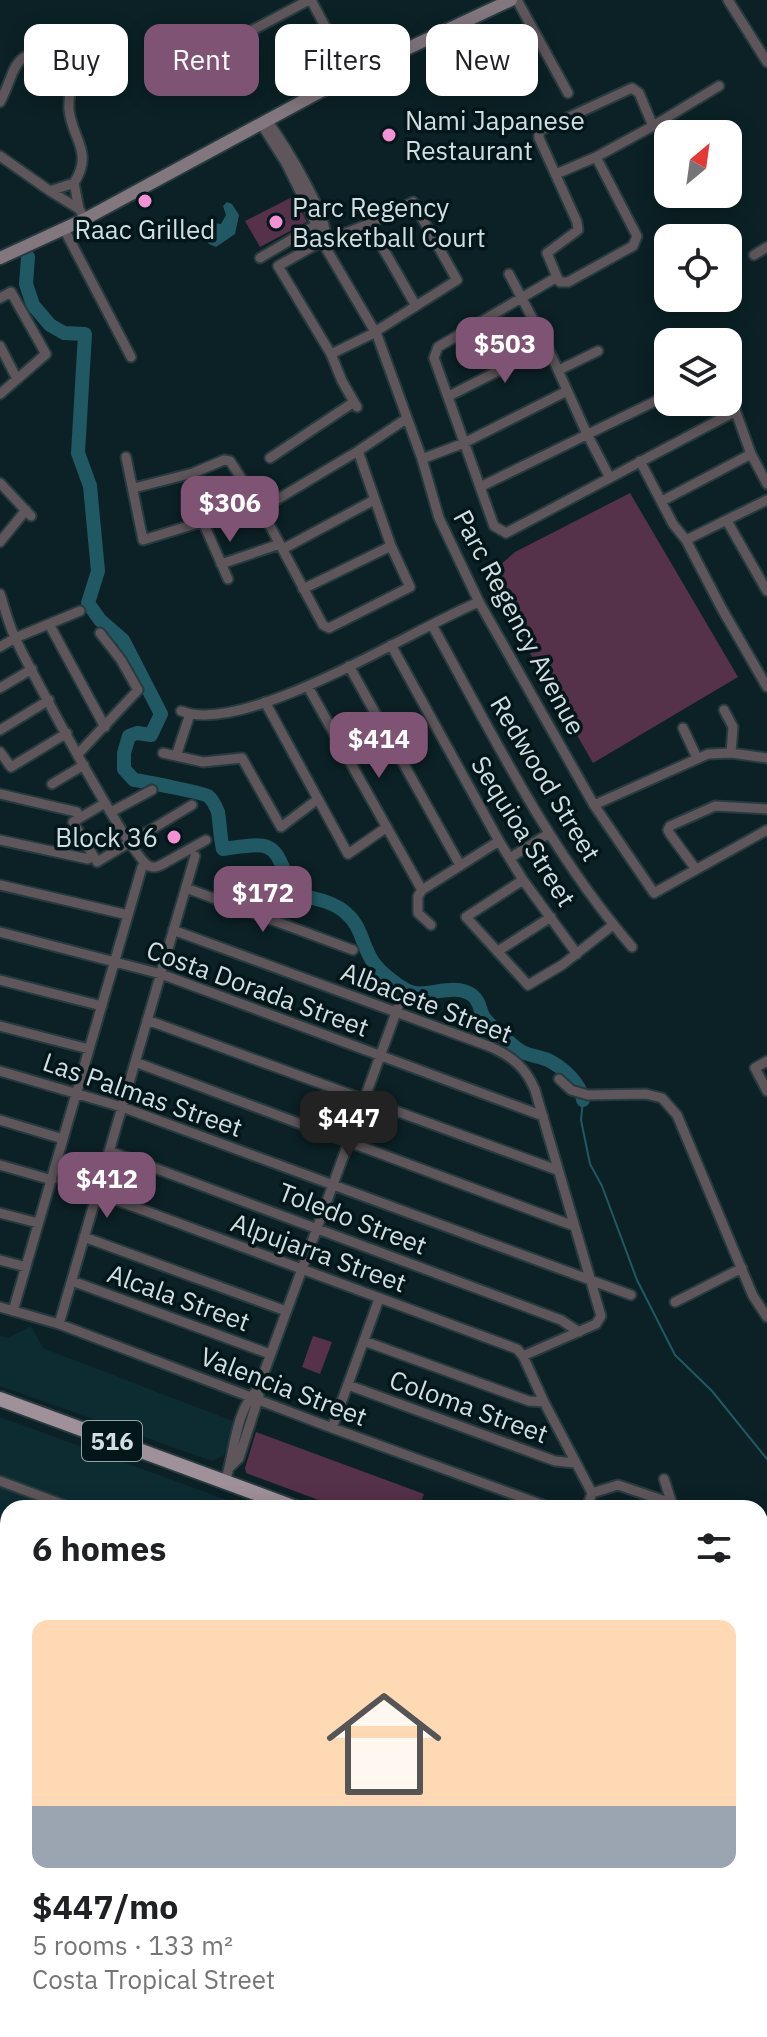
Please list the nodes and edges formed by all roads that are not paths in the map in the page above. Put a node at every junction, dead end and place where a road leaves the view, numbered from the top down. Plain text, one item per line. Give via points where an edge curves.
1 (310, 0) edge
2 (511, 0) edge
3 (517, 0) edge
4 (728, 0) edge
5 (323, 24) edge
6 (259, 27) edge
7 (410, 47) edge
8 (767, 62) edge
9 (719, 86) dead end
10 (568, 93) dead end
11 (313, 96) edge
12 (0, 102) edge
13 (265, 123) junction
14 (653, 126) junction
15 (0, 156) edge
16 (596, 157) junction
17 (556, 174) junction
18 (74, 183) junction
19 (50, 191) junction
20 (82, 214) junction
21 (318, 223) junction
22 (369, 224) junction
23 (64, 229) junction
24 (325, 243) junction
25 (767, 247) edge
26 (754, 255) dead end
27 (0, 258) edge
28 (260, 258) dead end
29 (509, 274) dead end
30 (557, 277) junction
31 (0, 298) edge
32 (522, 299) junction
33 (416, 306) junction
34 (374, 332) junction
35 (0, 346) edge
36 (547, 346) junction
37 (598, 351) dead end
38 (331, 354) junction
39 (131, 357) dead end
40 (559, 370) junction
41 (17, 379) junction
42 (567, 391) junction
43 (0, 394) edge
44 (449, 396) junction
45 (654, 402) edge
46 (726, 416) edge
47 (736, 416) edge
48 (406, 419) junction
49 (587, 434) junction
50 (464, 443) junction
51 (358, 451) junction
52 (751, 454) junction
53 (126, 457) dead end
54 (270, 458) dead end
55 (422, 459) junction
56 (640, 461) junction
57 (610, 478) junction
58 (0, 484) edge
59 (767, 484) edge
60 (480, 487) junction
61 (134, 488) junction
62 (374, 500) junction
63 (767, 500) edge
64 (662, 501) junction
65 (259, 507) junction
66 (727, 521) junction
67 (203, 522) junction
68 (686, 540) junction
69 (0, 542) edge
70 (391, 546) junction
71 (281, 547) junction
72 (221, 564) junction
73 (228, 579) dead end
74 (303, 589) junction
75 (767, 591) edge
76 (1, 601) edge
77 (479, 602) junction
78 (80, 611) dead end
79 (49, 624) junction
80 (432, 625) junction
81 (100, 633) dead end
82 (15, 638) junction
83 (391, 645) junction
84 (0, 647) edge
85 (349, 666) junction
86 (32, 669) junction
87 (762, 669) edge
88 (308, 687) junction
89 (767, 687) edge
90 (0, 688) edge
91 (49, 700) junction
92 (265, 702) junction
93 (724, 710) dead end
94 (105, 727) junction
95 (683, 728) dead end
96 (0, 730) edge
97 (67, 733) junction
98 (0, 752) edge
99 (163, 753) dead end
100 (731, 753) junction
101 (78, 754) junction
102 (176, 756) junction
103 (697, 758) junction
104 (767, 758) edge
105 (84, 765) junction
106 (52, 784) dead end
107 (152, 790) dead end
108 (0, 794) edge
109 (318, 799) junction
110 (192, 805) dead end
111 (594, 805) junction
112 (108, 808) junction
113 (767, 809) edge
114 (77, 812) dead end
115 (387, 827) junction
116 (767, 830) edge
117 (548, 834) junction
118 (0, 840) edge
119 (206, 840) dead end
120 (499, 841) junction
121 (129, 843) junction
122 (195, 856) dead end
123 (510, 858) junction
124 (88, 859) dead end
125 (460, 865) junction
126 (142, 867) dead end
127 (695, 868) junction
128 (523, 880) junction
129 (0, 885) edge
130 (186, 888) junction
131 (422, 890) junction
132 (128, 915) junction
133 (551, 917) junction
134 (431, 925) dead end
135 (613, 925) junction
136 (173, 930) junction
137 (0, 932) edge
138 (632, 947) dead end
139 (353, 950) dead end
140 (498, 951) junction
141 (577, 954) junction
142 (115, 960) junction
143 (161, 974) junction
144 (0, 980) edge
145 (401, 999) dead end
146 (102, 1006) junction
147 (396, 1012) junction
148 (147, 1020) junction
149 (0, 1026) edge
150 (89, 1049) junction
151 (380, 1055) junction
152 (767, 1061) edge
153 (135, 1062) junction
154 (0, 1071) edge
155 (559, 1079) dead end
156 (767, 1091) edge
157 (75, 1092) junction
158 (364, 1100) junction
159 (122, 1107) junction
160 (543, 1116) junction
161 (0, 1120) edge
162 (63, 1139) junction
163 (348, 1141) junction
164 (109, 1151) junction
165 (0, 1165) edge
166 (557, 1170) junction
167 (52, 1180) junction
168 (333, 1184) junction
169 (97, 1193) junction
170 (0, 1213) edge
171 (38, 1223) junction
172 (574, 1226) junction
173 (317, 1228) junction
174 (84, 1237) junction
175 (0, 1260) edge
176 (26, 1267) junction
177 (742, 1268) junction
178 (301, 1270) junction
179 (590, 1280) junction
180 (72, 1281) junction
181 (631, 1295) dead end
182 (379, 1299) junction
183 (675, 1302) dead end
184 (0, 1307) edge
185 (13, 1311) junction
186 (286, 1311) junction
187 (767, 1317) edge
188 (59, 1324) junction
189 (579, 1332) junction
190 (364, 1341) junction
191 (270, 1354) junction
192 (523, 1356) junction
193 (348, 1385) junction
194 (256, 1395) junction
195 (0, 1399) edge
196 (544, 1402) junction
197 (332, 1428) junction
198 (575, 1463) junction
199 (664, 1479) dead end
200 (0, 1481) edge
201 (225, 1482) junction
202 (592, 1493) junction
203 (51, 1500) edge
204 (263, 1500) edge
205 (529, 1500) edge
206 (590, 1500) edge
207 (658, 1500) edge
208 (670, 1500) edge

1 - 5 street
1 - 6 street
2 - 7 main road
3 - 10 street
4 - 8 street
9 - 14 street
11 - 13 main road
12 - 18 street via 22,56 60,50 70,54 74,59 69,114 83,148
13 - 20 main road
13 - 21 street
14 - 16 street
14 - 17 street via 632,88 545,127 539,138
15 - 19 street
16 - 17 street
16 - 30 street via 637,241 568,282
17 - 30 street via 578,230 547,253
18 - 19 street
18 - 20 street
19 - 20 street
20 - 23 main road
21 - 24 street via 328,235
21 - 28 street
22 - 24 street
22 - 33 street
22 - 33 street via 413,202 457,280
23 - 27 main road
23 - 39 street
24 - 34 street, Parc Regency Avenue
24 - 38 street via 278,266
25 - 26 street
29 - 32 street
30 - 32 street
31 - 41 street via 11,292 46,354
32 - 36 street
32 - 44 street via 438,347 434,358
33 - 34 street
34 - 38 street
34 - 48 street, Parc Regency Avenue
35 - 41 street
36 - 40 street
36 - 44 street
37 - 40 street
38 - 54 street via 355,405
40 - 42 street
41 - 43 street
42 - 49 street
42 - 50 street
44 - 50 street
45 - 49 street
46 - 56 street
47 - 52 street
48 - 51 street
48 - 55 street, Parc Regency Avenue
49 - 57 street
49 - 60 street
50 - 55 street
50 - 60 street
51 - 62 street
51 - 65 street
52 - 59 street
52 - 64 street
53 - 61 street
55 - 77 street, Parc Regency Avenue via 439,518
56 - 57 street
56 - 64 street
57 - 60 street via 506,533 494,526
58 - 69 street via 28,513
61 - 65 street via 228,460
61 - 67 street via 143,540
62 - 70 street
62 - 71 street
63 - 66 street
64 - 68 street
65 - 67 street
65 - 71 street
66 - 68 street
66 - 75 street
67 - 72 street
68 - 87 street
70 - 74 street
70 - 74 street via 410,587 327,629
71 - 72 street
71 - 74 street
72 - 73 street
76 - 82 street
77 - 80 street
77 - 111 street, Parc Regency Avenue
78 - 79 street
79 - 82 street
79 - 94 street
80 - 83 street
80 - 117 street, Redwood Street
81 - 94 street via 138,687
82 - 84 street
82 - 86 street
83 - 85 street
83 - 120 street, Sequioa Street
85 - 88 street
85 - 125 street
86 - 90 street
86 - 91 street
87 - 89 street
88 - 92 street
88 - 115 street
91 - 96 street
91 - 97 street
92 - 102 street via 218,715 186,712
92 - 109 street
93 - 100 street via 733,727
94 - 101 street
95 - 103 street
97 - 98 street via 13,766
97 - 101 street
99 - 102 street
100 - 103 street
100 - 104 street
101 - 105 street
102 - 109 street via 203,762 242,758 281,827
103 - 111 street
105 - 106 street
105 - 112 street
107 - 112 street
108 - 114 street
109 - 115 street via 348,854
110 - 121 street
111 - 127 street, Parc Regency Avenue via 654,893
112 - 121 street
112 - 121 street via 73,824 97,862
113 - 127 street via 715,806 670,826 670,834
115 - 131 street
116 - 127 street
117 - 123 street
117 - 135 street, Redwood Street
118 - 124 street
119 - 121 street via 155,867
120 - 123 street, Sequioa Street
120 - 125 street
122 - 130 street
123 - 128 street, Sequioa Street
125 - 131 street
126 - 132 street
128 - 133 street, Sequioa Street
128 - 140 street via 467,915
129 - 132 street
130 - 136 street
130 - 139 street
131 - 134 street via 418,913
132 - 142 street
133 - 140 street
133 - 141 street, Sequioa Street
135 - 138 street, Redwood Street
135 - 141 street
136 - 143 street
136 - 147 street, Albacete Street
137 - 142 street, Costa Dorada Street
140 - 141 street via 528,985
142 - 143 street, Costa Dorada Street
142 - 146 street
143 - 148 street
143 - 151 street, Costa Dorada Street
144 - 146 street
145 - 147 street
146 - 150 street
147 - 151 street
147 - 160 street, Albacete Street via 512,1057 530,1078
148 - 153 street
148 - 158 street
149 - 150 street
150 - 157 street
151 - 158 street
151 - 160 street, Costa Dorada Street
152 - 156 street via 755,1068
153 - 159 street
153 - 163 street
154 - 157 street, Las Palmas Street
155 - 177 street via 583,1094 646,1094 669,1102
157 - 159 street, Las Palmas Street
157 - 162 street
158 - 163 street
158 - 166 street
159 - 164 street
159 - 168 street, Las Palmas Street
160 - 166 street, Albacete Street
161 - 162 street
162 - 167 street
163 - 168 street
163 - 172 street
164 - 169 street
164 - 173 street, Toledo Street
165 - 167 street
166 - 172 street, Albacete Street
167 - 171 street
168 - 173 street
168 - 179 street, Las Palmas Street
169 - 174 street
169 - 178 street, Alpujarra Street
170 - 171 street
171 - 176 street
172 - 179 street, Albacete Street
173 - 178 street
173 - 189 street, Toledo Street via 561,1320
174 - 180 street
174 - 186 street
175 - 176 street
176 - 185 street
177 - 183 street
177 - 187 street
178 - 182 street, Alpujarra Street
178 - 186 street
179 - 181 street, Las Palmas Street
179 - 189 street, Albacete Street via 601,1316
180 - 188 street
180 - 191 street, Alcala Street
182 - 190 street
182 - 192 street, Alpujarra Street via 513,1347
184 - 185 street, Valencia Street
185 - 188 street, Valencia Street
186 - 191 street
188 - 194 street, Valencia Street
189 - 192 street
190 - 193 street
190 - 196 street
191 - 194 street
192 - 196 street
193 - 197 street
193 - 198 street, Coloma Street via 555,1461
194 - 197 street, Valencia Street
194 - 201 street via 230,1455
195 - 201 main road, 516
196 - 198 street
197 - 205 street, Valencia Street
198 - 202 street
199 - 208 street
200 - 203 street
201 - 204 main road, 516
202 - 206 street
202 - 207 street via 618,1485

